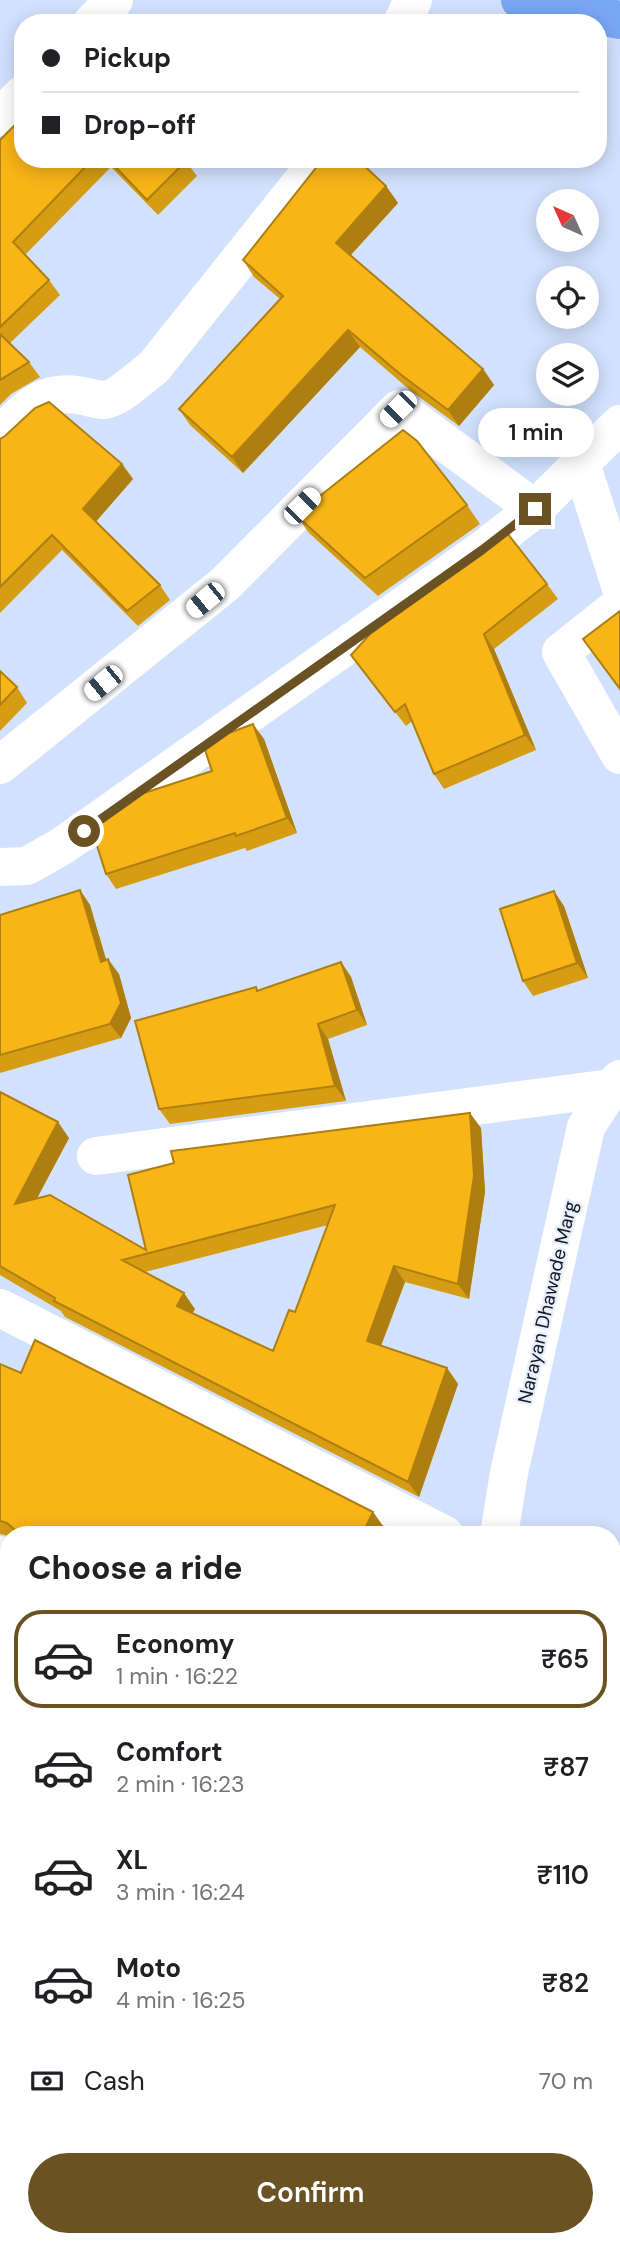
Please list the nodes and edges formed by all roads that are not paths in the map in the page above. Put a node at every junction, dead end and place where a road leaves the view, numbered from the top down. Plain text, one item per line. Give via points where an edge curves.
1 (114, 0) edge
2 (520, 0) edge
3 (101, 14) edge
4 (590, 14) edge
5 (14, 103) edge
6 (0, 117) edge
7 (313, 168) edge
8 (620, 424) edge
9 (0, 436) edge
10 (581, 463) junction
11 (535, 509) junction
12 (620, 585) edge
13 (620, 605) edge
14 (620, 755) edge
15 (0, 765) edge
16 (0, 867) edge
17 (616, 1083) edge
18 (96, 1156) dead end
19 (0, 1308) edge
20 (427, 1526) edge
21 (500, 1526) edge

1 - 3 street
2 - 4 highway
5 - 6 street
7 - 9 street via 154,366 106,400 54,394 33,404
8 - 10 street
10 - 11 street
10 - 12 street
11 - 15 street via 398,409 225,583
11 - 16 street via 62,846 27,866
13 - 14 street via 561,652
17 - 18 street
17 - 21 street, Narayan Dhawade Marg via 586,1127
19 - 20 street

